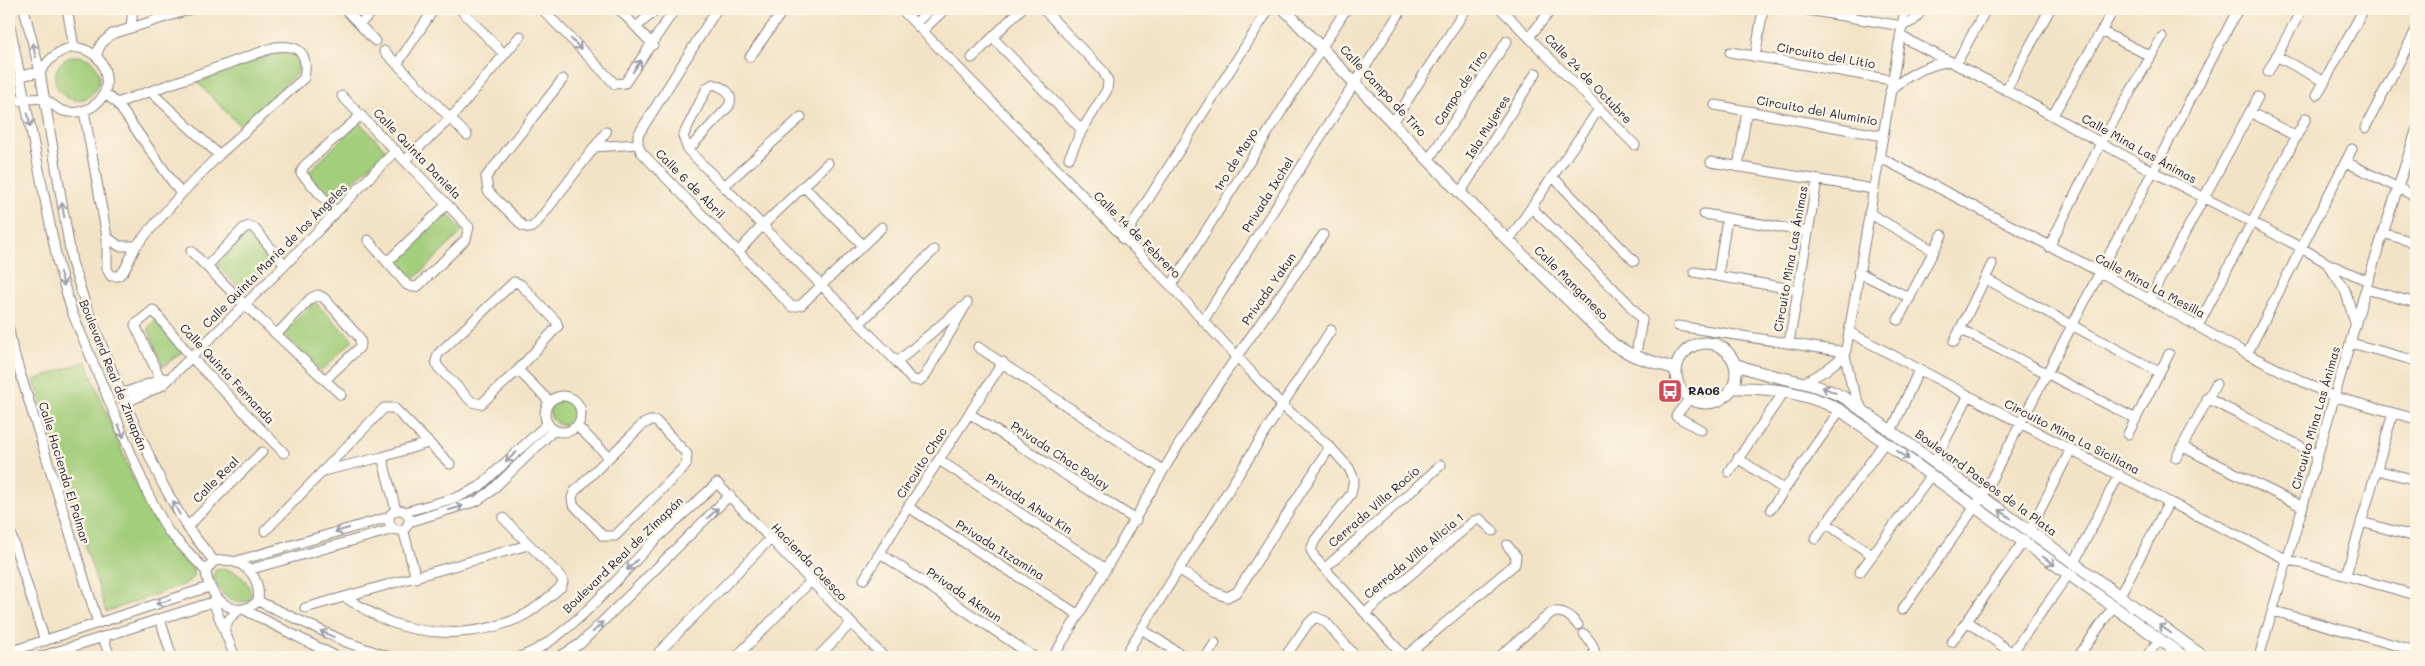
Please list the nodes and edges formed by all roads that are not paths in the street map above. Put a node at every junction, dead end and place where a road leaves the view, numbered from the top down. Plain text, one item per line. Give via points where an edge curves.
1 (24, 9) edge
2 (67, 9) edge
3 (133, 9) edge
4 (162, 9) edge
5 (191, 9) edge
6 (345, 9) edge
7 (376, 9) edge
8 (434, 9) edge
9 (460, 9) edge
10 (542, 9) edge
11 (619, 9) edge
12 (657, 9) edge
13 (675, 9) edge
14 (717, 9) edge
15 (784, 9) edge
16 (901, 9) edge
17 (930, 9) edge
18 (945, 9) edge
19 (1021, 9) edge
20 (1042, 9) edge
21 (1269, 9) edge
22 (1284, 9) edge
23 (1346, 9) edge
24 (1402, 9) edge
25 (1466, 9) edge
26 (1501, 9) edge
27 (1552, 9) edge
28 (1763, 9) edge
29 (1802, 9) edge
30 (1905, 9) edge
31 (1923, 9) edge
32 (1986, 9) edge
33 (2050, 9) edge
34 (2238, 9) edge
35 (2302, 9) edge
36 (2364, 9) edge
37 (169, 16) junction
38 (2110, 16) dead end
39 (9, 21) edge
40 (916, 23) junction
41 (359, 24) junction
42 (1902, 26) junction
43 (131, 27) junction
44 (636, 27) junction
45 (923, 30) junction
46 (2416, 30) edge
47 (2101, 31) junction
48 (520, 36) dead end
49 (1900, 36) junction
50 (1529, 37) junction
51 (2162, 37) dead end
52 (993, 38) junction
53 (375, 41) dead end
54 (1506, 41) dead end
55 (653, 45) junction
56 (1322, 46) junction
57 (74, 47) junction
58 (384, 51) dead end
59 (1730, 52) dead end
60 (504, 54) junction
61 (96, 56) junction
62 (1755, 56) junction
63 (2150, 56) junction
64 (2276, 56) junction
65 (750, 57) dead end
66 (972, 58) dead end
67 (1953, 62) junction
68 (397, 64) junction
69 (40, 72) junction
70 (2268, 72) dead end
71 (1536, 73) dead end
72 (20, 76) junction
73 (563, 79) dead end
74 (1892, 80) junction
75 (2325, 82) junction
76 (1354, 83) junction
77 (2006, 90) junction
78 (1890, 91) junction
79 (151, 92) junction
80 (104, 93) junction
81 (2318, 95) dead end
82 (342, 96) dead end
83 (2258, 97) dead end
84 (44, 99) junction
85 (25, 100) junction
86 (9, 102) edge
87 (117, 102) junction
88 (1716, 105) dead end
89 (1599, 109) junction
90 (84, 111) junction
91 (1747, 111) junction
92 (2250, 112) junction
93 (361, 115) junction
94 (2053, 115) junction
95 (451, 118) junction
96 (801, 118) dead end
97 (2306, 118) dead end
98 (1394, 121) junction
99 (2365, 128) dead end
100 (1082, 130) junction
101 (606, 132) dead end
102 (2416, 132) edge
103 (467, 135) dead end
104 (1883, 136) junction
105 (2296, 137) junction
106 (2101, 143) junction
107 (638, 144) junction
108 (1635, 145) dead end
109 (594, 147) junction
110 (396, 150) junction
111 (688, 150) junction
112 (2352, 150) dead end
113 (219, 156) junction
114 (1880, 157) junction
115 (1069, 158) dead end
116 (405, 160) junction
117 (1429, 160) junction
118 (1711, 162) dead end
119 (2346, 162) junction
120 (828, 164) dead end
121 (1738, 167) junction
122 (2152, 171) junction
123 (1553, 177) junction
124 (1817, 180) junction
125 (724, 186) junction
126 (803, 186) junction
127 (2397, 187) junction
128 (1874, 189) junction
129 (1460, 193) junction
130 (181, 194) junction
131 (2202, 197) junction
132 (2416, 197) edge
133 (448, 204) junction
134 (1532, 208) junction
135 (336, 212) junction
136 (1869, 213) junction
137 (1704, 214) dead end
138 (1727, 218) junction
139 (2253, 222) junction
140 (762, 226) junction
141 (882, 227) dead end
142 (1808, 232) junction
143 (2383, 233) junction
144 (1323, 235) dead end
145 (1942, 235) dead end
146 (107, 237) junction
147 (1123, 239) junction
148 (368, 240) dead end
149 (1509, 240) junction
150 (2416, 243) edge
151 (863, 245) junction
152 (136, 246) junction
153 (2049, 247) junction
154 (2300, 247) junction
155 (934, 250) dead end
156 (191, 251) dead end
157 (739, 251) junction
158 (1934, 251) junction
159 (1634, 261) dead end
160 (387, 262) junction
161 (2327, 263) junction
162 (1992, 264) dead end
163 (285, 265) junction
164 (207, 266) junction
165 (1694, 272) dead end
166 (1858, 272) junction
167 (2100, 272) junction
168 (1718, 276) junction
169 (1986, 279) junction
170 (822, 285) junction
171 (2367, 285) junction
172 (1171, 286) junction
173 (1798, 290) junction
174 (1910, 298) junction
175 (2149, 300) junction
176 (2416, 302) edge
177 (244, 304) junction
178 (1898, 320) dead end
179 (1203, 321) junction
180 (859, 324) junction
181 (2071, 325) junction
182 (2356, 325) junction
183 (1678, 326) dead end
184 (2198, 326) junction
185 (1960, 329) junction
186 (9, 330) edge
187 (1331, 330) dead end
188 (1849, 332) junction
189 (277, 334) junction
190 (1954, 342) dead end
191 (2351, 342) junction
192 (1789, 343) junction
193 (978, 348) dead end
194 (1637, 348) dead end
195 (1845, 353) junction
196 (2169, 354) dead end
197 (2247, 354) junction
198 (192, 358) junction
199 (1236, 358) junction
200 (2416, 361) edge
201 (897, 362) junction
202 (1002, 362) junction
203 (1735, 364) junction
204 (1676, 369) junction
205 (518, 370) junction
206 (1919, 370) junction
207 (2159, 372) junction
208 (2047, 373) junction
209 (325, 380) junction
210 (162, 382) junction
211 (1805, 382) junction
212 (2216, 384) dead end
213 (1733, 388) junction
214 (1784, 392) junction
215 (121, 394) junction
216 (341, 395) dead end
217 (1968, 397) junction
218 (1690, 398) junction
219 (2207, 398) junction
220 (2335, 398) junction
221 (549, 401) junction
222 (125, 404) junction
223 (1282, 405) junction
224 (1840, 410) junction
225 (2393, 413) junction
226 (970, 414) junction
227 (1866, 418) junction
228 (2136, 419) junction
229 (2416, 419) edge
230 (2021, 424) junction
231 (577, 426) junction
232 (550, 427) junction
233 (1701, 430) dead end
234 (2128, 434) dead end
235 (1888, 437) junction
236 (428, 444) junction
237 (1330, 447) junction
238 (2183, 447) junction
239 (2071, 449) junction
240 (262, 452) dead end
241 (284, 453) dead end
242 (2318, 455) junction
243 (382, 458) junction
244 (609, 458) junction
245 (1738, 458) junction
246 (2176, 458) dead end
247 (939, 460) junction
248 (1934, 462) junction
249 (450, 464) dead end
250 (1441, 465) dead end
251 (1163, 470) junction
252 (2377, 470) junction
253 (323, 472) junction
254 (1729, 472) dead end
255 (2119, 474) junction
256 (1931, 475) junction
257 (2416, 480) edge
258 (717, 483) joint
259 (1784, 490) junction
260 (730, 495) junction
261 (1982, 497) junction
262 (2169, 502) junction
263 (2303, 506) junction
264 (908, 507) junction
265 (1976, 508) junction
266 (1770, 509) dead end
267 (397, 513) junction
268 (503, 518) dead end
269 (1136, 520) junction
270 (2362, 522) junction
271 (1826, 523) junction
272 (402, 526) junction
273 (187, 527) junction
274 (9, 528) edge
275 (266, 531) dead end
276 (1493, 531) dead end
277 (2029, 532) junction
278 (2416, 537) edge
279 (770, 539) junction
280 (1815, 539) dead end
281 (2023, 542) junction
282 (1507, 545) dead end
283 (528, 546) junction
284 (880, 553) junction
285 (1872, 555) junction
286 (2286, 559) junction
287 (237, 561) junction
288 (214, 562) junction
289 (2074, 563) junction
290 (1324, 568) junction
291 (1106, 569) junction
292 (248, 570) junction
293 (1180, 570) junction
294 (206, 572) junction
295 (1860, 572) dead end
296 (2068, 574) junction
297 (2346, 575) junction
298 (416, 578) junction
299 (864, 579) dead end
300 (811, 581) junction
301 (209, 587) junction
302 (2416, 595) edge
303 (346, 598) junction
304 (216, 601) junction
305 (258, 601) junction
306 (2116, 602) junction
307 (306, 608) dead end
308 (242, 610) junction
309 (1902, 610) dead end
310 (2274, 611) junction
311 (1365, 613) junction
312 (1079, 615) junction
313 (160, 620) junction
314 (1967, 621) junction
315 (98, 623) junction
316 (851, 623) junction
317 (1578, 625) dead end
318 (86, 627) junction
319 (224, 630) junction
320 (1143, 630) junction
321 (1584, 634) dead end
322 (103, 637) junction
323 (2159, 640) junction
324 (45, 641) junction
325 (90, 641) junction
326 (1952, 642) dead end
327 (1215, 643) dead end
328 (2416, 649) edge
329 (9, 652) edge
330 (658, 652) dead end
331 (2011, 655) edge
332 (46, 656) edge
333 (110, 657) edge
334 (172, 657) edge
335 (235, 657) edge
336 (337, 657) edge
337 (389, 657) edge
338 (519, 657) edge
339 (559, 657) edge
340 (736, 657) edge
341 (818, 657) edge
342 (884, 657) edge
343 (1034, 657) edge
344 (1053, 657) edge
345 (1124, 657) edge
346 (1185, 657) edge
347 (1206, 657) edge
348 (1285, 657) edge
349 (1356, 657) edge
350 (1405, 657) edge
351 (1499, 657) edge
352 (1593, 657) edge
353 (2078, 657) edge
354 (2146, 657) edge
355 (2184, 657) edge
356 (2204, 657) edge
357 (2259, 657) edge

69 -> 1 street, Boulevard Real de Zimapán
2 - 57 street
3 - 43 street
4 - 37 street
5 - 37 street
6 - 41 street
7 - 41 street
8 - 68 street
9 - 60 street
10 -> 55 street via 616,84 625,83
11 - 44 street
12 - 44 street
13 - 55 street
14 - 107 street via 638,135
15 - 65 street
16 - 40 street, Calle 14 de Febrero
17 - 40 street
18 - 45 street
19 - 52 street
20 - 100 street via 1108,80 1107,90
21 - 147 street
22 - 56 street, Calle Campo de Tiro
23 - 56 street, 1ro de Mayo
24 - 76 street, Privada Ixchel
25 - 98 street
26 - 50 street, Calle 24 de Octubre
27 - 50 street
28 - 62 street
29 - 42 street
30 - 42 street
31 - 42 street via 1913,21
32 - 67 street
33 - 77 street
34 - 122 street
35 - 64 street
36 - 75 street
37 - 43 street
38 - 47 street
39 - 72 street, Boulevard Real de Zimapán
40 - 45 street, Calle 14 de Febrero
41 - 53 street
42 - 49 street
43 - 61 street via 112,34 100,44
44 - 55 street
45 - 147 street, Calle 14 de Febrero
46 - 99 street
47 - 63 street
47 - 94 street
48 - 60 street
49 - 67 street, Calle Mina Las Ánimas
49 - 74 street
50 - 89 street, Calle 24 de Octubre
51 - 63 street
52 - 66 street
52 - 100 street
54 - 117 street, Campo de Tiro
56 - 76 street, Calle Campo de Tiro
56 - 172 street, 1ro de Mayo
57 - 61 street via 87,49
57 - 69 street via 50,57
58 - 68 street
59 - 62 street, Circuito del Litio
60 - 95 street
61 - 80 street via 104,67 107,82
62 - 74 street, Circuito del Litio
63 - 106 street
64 - 70 street
64 - 75 street
67 - 77 street, Calle Mina Las Ánimas
67 - 78 street via 1929,65 1905,77
68 - 95 street
69 - 72 street
69 - 84 street, Boulevard Real de Zimapán
71 - 129 street, Isla Mujeres
72 - 85 street, Boulevard Real de Zimapán
73 - 109 street via 486,177 488,191 523,226 530,228
74 - 78 street
75 - 81 street
76 - 98 street, Calle Campo de Tiro
76 - 179 street, Privada Ixchel
77 - 94 street, Calle Mina Las Ánimas
78 - 104 street
79 - 87 street
79 - 113 street
79 - 113 street via 275,47 288,45 301,52 306,64 304,78
80 - 87 street
80 - 90 street via 96,105
82 - 93 street, Calle Quinta Daniela
83 - 92 street
84 - 85 street
84 - 90 street via 61,110 72,113
215 -> 84 street, Boulevard Real de Zimapán via 98,340 72,262
85 - 86 street
85 -> 294 street, Boulevard Real de Zimapán via 58,264 72,312 148,494 168,531
87 - 130 street
88 - 91 street, Circuito del Aluminio
89 - 108 street, Calle 24 de Octubre
89 - 123 street
90 - 146 street
91 - 104 street, Circuito del Aluminio
91 - 121 street, Circuito del Aluminio
92 - 105 street
92 - 131 street
93 - 110 street, Calle Quinta Daniela
93 - 135 street via 304,166 301,173
94 - 106 street, Calle Mina Las Ánimas
95 - 103 street
95 - 116 street
96 - 125 street
97 - 105 street
98 - 117 street, Calle Campo de Tiro
100 - 115 street
101 - 109 street
102 - 127 street, Circuito Mina Las Ánimas
104 - 114 street
105 - 139 street
106 - 122 street, Calle Mina Las Ánimas
106 - 153 street
107 - 109 street
107 - 157 street, Calle 6 de Abril via 641,152
110 - 116 street, Calle Quinta Daniela
110 - 135 street, Calle Quinta María de los Ángeles
111 - 111 street via 683,136 707,88 713,84 720,86 730,93 732,99
111 - 125 street
112 - 119 street
113 - 130 street
114 - 128 street
114 - 153 street, Calle Mina La Mesilla
116 - 133 street, Calle Quinta Daniela
117 - 129 street, Calle Campo de Tiro
118 - 121 street
119 - 127 street
119 - 154 street
120 - 126 street
121 - 124 street
122 - 131 street, Calle Mina Las Ánimas
122 - 167 street
123 - 134 street
123 - 159 street
124 - 128 street
124 - 142 street, Circuito Mina Las Ánimas
125 - 140 street
126 - 140 street
126 - 151 street
127 - 132 street
127 - 143 street, Circuito Mina Las Ánimas
128 - 136 street
129 - 149 street, Calle Manganeso
130 - 152 street
131 - 139 street, Calle Mina Las Ánimas
131 - 175 street
133 - 160 street
133 - 160 street, Calle Quinta Daniela via 469,227 469,232 466,239 418,286 407,285
134 - 149 street
134 - 194 street via 1642,320
135 - 163 street, Calle Quinta María de los Ángeles
136 - 158 street
136 - 166 street
137 - 138 street
138 - 142 street
138 - 168 street
139 - 154 street, Calle Mina Las Ánimas
139 - 184 street
140 - 157 street
140 - 170 street
141 - 151 street
142 - 173 street, Circuito Mina Las Ánimas
143 - 150 street
143 - 171 street, Circuito Mina Las Ánimas
144 - 199 street, Privada Yakun
145 - 158 street
146 - 152 street via 119,246
146 - 152 street via 107,269 111,276 118,276 124,271
147 - 172 street, Calle 14 de Febrero
148 - 160 street
149 - 204 street, Calle Manganeso via 1614,345 1640,358
151 - 170 street
153 - 167 street, Calle Mina La Mesilla
154 - 161 street, Calle Mina Las Ánimas
154 - 197 street
155 - 180 street
156 - 164 street
157 - 170 street, Calle 6 de Abril via 792,307
158 - 174 street
161 - 171 street, Calle Mina Las Ánimas
161 - 182 street via 2345,290
162 - 169 street
163 - 164 street via 249,226
163 - 177 street, Calle Quinta María de los Ángeles
164 - 177 street
165 - 168 street
166 - 174 street
166 - 188 street
167 - 175 street, Calle Mina La Mesilla
167 - 181 street
168 - 173 street
169 - 181 street
169 - 185 street
170 - 180 street
171 - 176 street, Calle Mina Las Ánimas
171 - 182 street, Circuito Mina Las Ánimas
172 - 179 street, Calle 14 de Febrero
173 - 192 street, Circuito Mina Las Ánimas
174 - 178 street
175 - 184 street, Calle Mina La Mesilla
177 - 189 street
177 - 198 street, Calle Quinta María de los Ángeles
179 - 199 street, Calle 14 de Febrero
180 - 201 street
181 - 207 street
181 - 208 street
182 - 191 street, Circuito Mina Las Ánimas
183 - 192 street
184 - 197 street, Calle Mina La Mesilla
185 - 190 street
185 - 208 street
186 - 315 street, Calle Hacienda El Palmar
187 - 223 street
188 - 195 street
188 - 206 street, Circuito Mina La Siciliana
189 - 209 street
189 - 209 street via 311,298 318,295 324,298 360,337 361,343
191 - 200 street
191 - 220 street, Circuito Mina Las Ánimas
192 - 195 street
193 - 202 street
195 - 211 street via 1826,370
195 - 227 street via 1852,383
196 - 207 street
197 - 220 street, Calle Mina La Mesilla
198 - 210 street, Calle Quinta María de los Ángeles
198 - 210 street, Calle Quinta Fernanda via 153,310 135,325
198 - 241 street, Calle Quinta Fernanda
199 - 223 street, Calle 14 de Febrero
199 - 251 street, Privada Yakun
201 - 201 street via 932,332 967,303 925,376 919,381 911,379
202 - 226 street, Circuito Chac
202 - 251 street
203 - 204 street via 1725,350 1709,343 1691,347 1679,360
203 - 211 street, Boulevard Paseos de la Plata via 1767,375
203 - 213 street via 1737,372
204 - 218 street via 1679,386
205 - 205 street via 478,404 472,402 436,361 438,354 514,282 520,284 558,326
205 - 221 street
206 - 217 street, Circuito Mina La Siciliana
206 - 235 street
207 - 228 street
208 - 228 street
208 - 230 street
209 - 216 street
210 - 215 street
210 - 222 street, Calle Quinta María de los Ángeles
227 -> 211 street, Boulevard Paseos de la Plata via 1834,392
212 - 219 street
213 - 214 street, Boulevard Paseos de la Plata
213 - 218 street via 1727,396 1709,404
214 - 224 street, Boulevard Paseos de la Plata via 1811,398
214 - 245 street
215 - 222 street, Boulevard Real de Zimapán
217 - 230 street, Circuito Mina La Siciliana
217 - 248 street
218 - 233 street via 1676,416
219 - 238 street
219 - 242 street
220 - 225 street, Calle Mina La Mesilla
220 - 242 street, Circuito Mina Las Ánimas
221 - 231 street via 555,396 572,397 581,410
221 - 232 street via 544,417
273 -> 222 street, Boulevard Real de Zimapán via 162,483
223 - 237 street, Calle 14 de Febrero
223 - 293 street
224 - 227 street, Boulevard Paseos de la Plata
224 - 259 street
225 - 229 street, Calle Mina La Mesilla
225 - 252 street
226 - 247 street, Circuito Chac
226 - 269 street, Privada Chac Bolay
227 - 235 street, Boulevard Paseos de la Plata
228 - 234 street
230 - 239 street, Circuito Mina La Siciliana
230 - 261 street
231 - 232 street via 562,432
231 - 244 street
232 -> 267 street via 479,487 458,497
272 -> 232 street via 477,501 490,492
235 - 248 street, Boulevard Paseos de la Plata
235 -> 256 street, Boulevard Paseos de la Plata
235 - 271 street
236 - 243 street
236 - 249 street
236 - 253 street via 394,408 384,408
237 - 290 street, Calle 14 de Febrero via 1349,468 1354,479 1352,494 1315,540 1311,550
237 - 293 street via 1237,592 1227,597 1214,592
238 - 246 street
238 - 263 street
239 - 255 street, Circuito Mina La Siciliana
239 - 277 street
240 - 273 street, Calle Real
242 - 263 street, Circuito Mina Las Ánimas
243 - 253 street
243 - 267 street
244 - 244 street via 574,492 572,498 573,504 603,536 609,537 615,536 686,465 688,459 687,454 656,422 650,421
245 - 254 street
245 - 259 street
247 - 264 street, Circuito Chac
247 - 291 street, Privada Ahua Kin
248 - 261 street, Boulevard Paseos de la Plata
250 - 290 street, Cerrada Villa Rocío
251 - 269 street, Privada Yakun
252 - 257 street
252 - 270 street
253 - 275 street
255 - 262 street, Circuito Mina La Siciliana
255 - 289 street
256 - 265 street, Boulevard Paseos de la Plata
256 - 285 street
258 - 260 street, Hacienda Cuesco
258 -> 338 street, Boulevard Real de Zimapán via 602,596 546,644
259 - 266 street
260 - 279 street, Hacienda Cuesco
339 -> 260 street via 580,644
261 - 265 street
277 -> 261 street, Boulevard Paseos de la Plata
262 - 286 street, Circuito Mina La Siciliana
262 - 306 street
263 - 286 street, Circuito Mina Las Ánimas
264 - 284 street, Circuito Chac
264 - 312 street, Privada Itzamina
265 - 281 street, Boulevard Paseos de la Plata
265 - 309 street
267 - 272 street
267 - 272 street via 389,521
267 -> 287 street
268 - 283 street
269 - 291 street, Privada Yakun
270 - 278 street
270 - 297 street
271 - 280 street
271 - 285 street
272 - 292 street
272 - 298 street
273 - 288 street, Boulevard Real de Zimapán
274 - 324 street
276 - 311 street, Cerrada Villa Alicia 1 via 1480,519 1474,521
277 - 289 street, Boulevard Paseos de la Plata
279 - 300 street, Hacienda Cuesco
279 - 330 street
281 -> 296 street, Boulevard Paseos de la Plata
281 - 314 street
282 - 350 street via 1516,556 1515,564
283 - 298 street
283 - 303 street via 561,577 561,587 527,613 490,628 459,633 423,630 390,622
284 - 299 street, Circuito Chac
284 - 343 street, Privada Akmun
285 - 295 street
286 - 297 street, Circuito Mina La Siciliana
286 - 310 street, Circuito Mina Las Ánimas
287 - 288 street
287 - 292 street
288 - 294 street
289 - 306 street, Boulevard Paseos de la Plata
290 - 311 street
291 - 312 street, Privada Yakun
292 - 305 street via 260,591
293 - 320 street
294 - 301 street
296 - 306 street, Boulevard Paseos de la Plata
296 - 331 street
297 - 302 street, Circuito Mina La Siciliana
298 - 303 street
300 - 316 street, Hacienda Cuesco
300 - 340 street
301 - 304 street
301 -> 315 street
303 - 307 street
304 - 308 street
304 - 313 street
304 - 319 street
305 - 308 street via 251,608
337 -> 305 street via 346,642
306 - 323 street, Boulevard Paseos de la Plata
306 - 353 street
356 -> 306 street, Boulevard Paseos de la Plata
308 - 319 street via 229,619
308 - 336 street
310 - 328 street
310 - 357 street, Circuito Mina Las Ánimas
311 - 350 street
312 - 344 street, Privada Yakun
313 - 322 street
313 - 334 street
314 - 326 street
314 - 331 street
315 - 318 street
316 - 341 street
316 - 342 street, Hacienda Cuesco
317 - 351 street via 1568,614 1551,613
318 - 324 street
318 - 325 street
319 - 335 street
320 - 345 street
320 - 346 street
321 - 352 street via 1593,646
322 - 325 street
322 - 333 street
323 - 354 street
323 - 355 street, Boulevard Paseos de la Plata
324 - 329 street
325 - 332 street
327 - 347 street
348 - 349 street via 1314,617 1325,622

